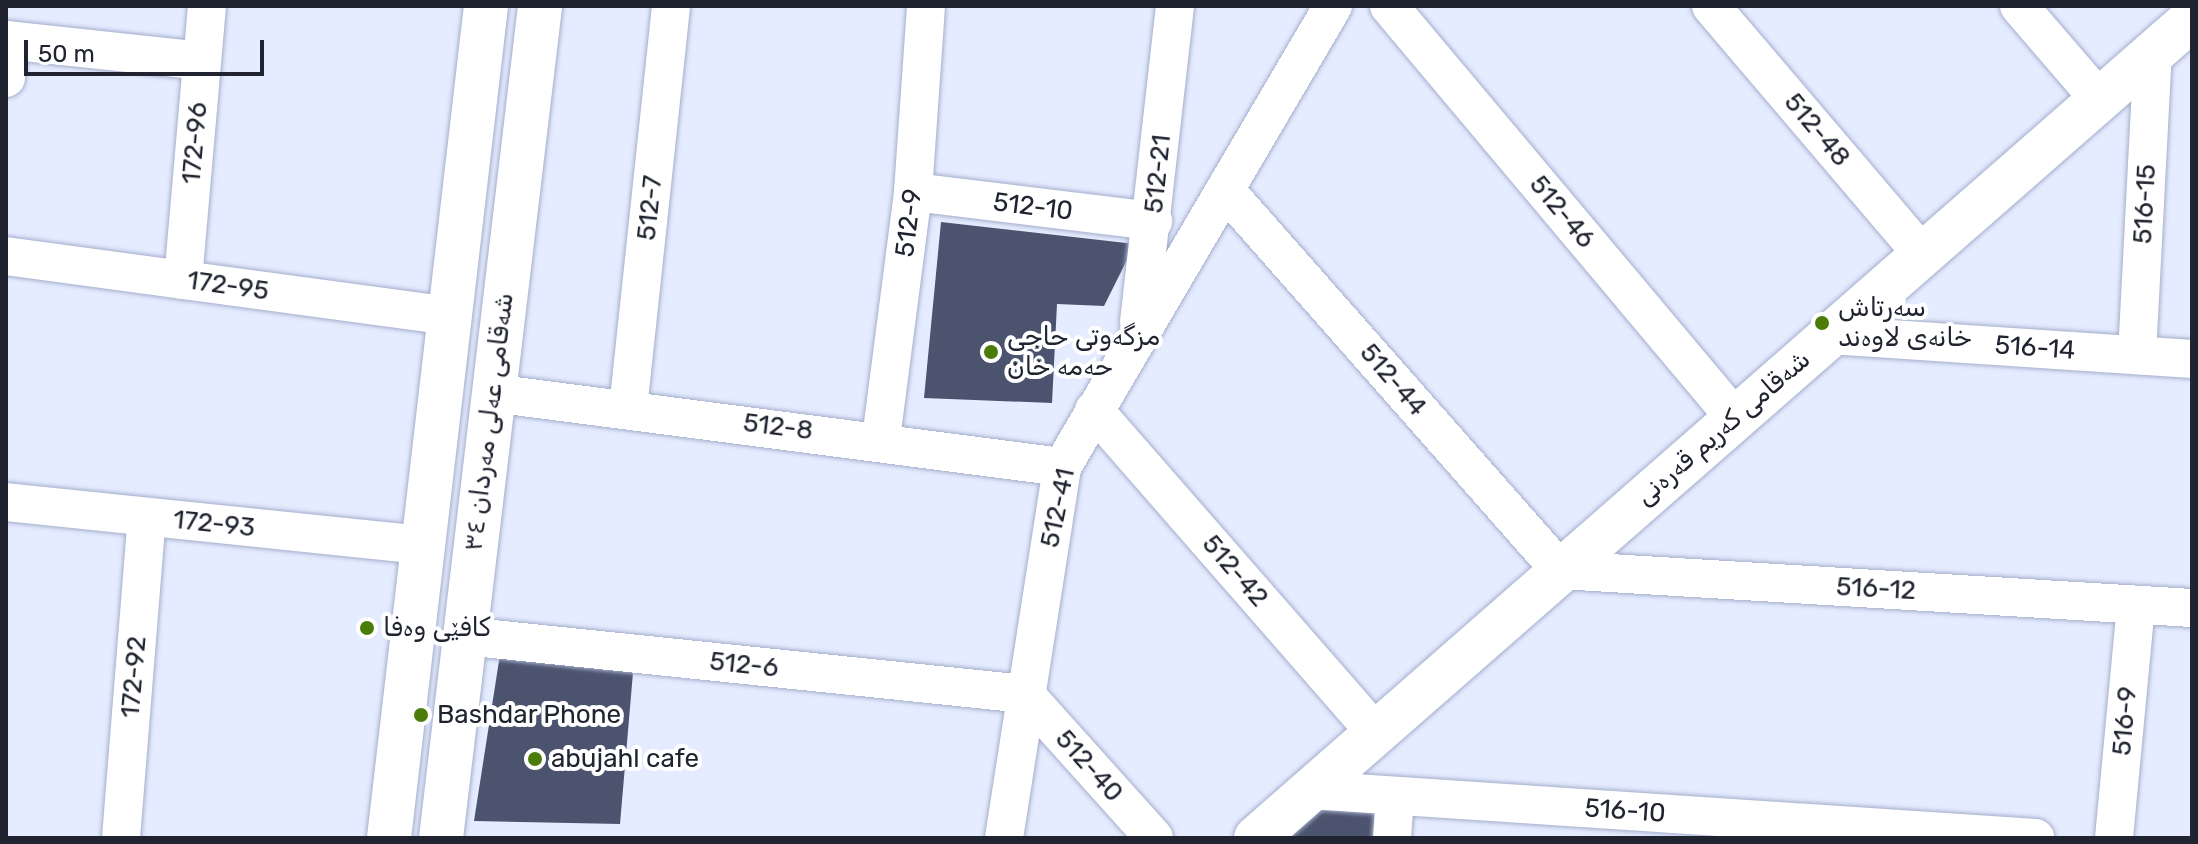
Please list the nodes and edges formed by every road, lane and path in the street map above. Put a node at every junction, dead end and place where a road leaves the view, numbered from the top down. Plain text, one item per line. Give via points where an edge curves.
1 (207, 6) edge
2 (486, 6) edge
3 (540, 6) edge
4 (671, 6) edge
5 (926, 6) edge
6 (1175, 6) edge
7 (1333, 6) edge
8 (1389, 6) edge
9 (1711, 6) edge
10 (2019, 6) edge
11 (2192, 19) edge
12 (7, 40) edge
13 (2153, 52) junction
14 (202, 61) junction
15 (6, 78) edge
16 (2099, 99) junction
17 (1226, 191) junction
18 (913, 192) junction
19 (1153, 221) junction
20 (1922, 254) junction
21 (6, 256) edge
22 (183, 280) junction
23 (449, 316) junction
24 (1830, 335) junction
25 (1136, 341) junction
26 (2137, 355) junction
27 (2192, 359) edge
28 (492, 393) junction
29 (628, 409) junction
30 (1094, 410) junction
31 (1735, 418) junction
32 (881, 439) junction
33 (1062, 467) junction
34 (6, 502) edge
35 (147, 517) junction
36 (423, 545) junction
37 (1560, 570) junction
38 (2136, 605) junction
39 (2192, 608) edge
40 (464, 636) junction
41 (1025, 694) junction
42 (1376, 733) junction
43 (1310, 790) junction
44 (1395, 796) junction
45 (1640, 825) edge
46 (1881, 833) edge
47 (121, 838) edge
48 (389, 838) edge
49 (441, 838) edge
50 (1004, 838) edge
51 (1154, 838) edge
52 (1256, 838) edge
53 (1392, 838) edge
54 (2035, 838) edge
55 (2114, 838) edge

1 - 14 street, 172-96
2 - 23 main road, شەقامی عەلی مەردان ٣٤
3 - 28 main road, شەقامی عەلی مەردان ٣٤
4 - 29 street, 512-7
5 - 18 street, 512-9
6 - 19 street, 512-21
7 - 17 street, 512-41
8 - 31 street, 512-46
9 - 20 street, 512-48
10 - 16 street
11 - 13 main road, شەقامی کەریم قەرەنی
12 - 14 street
12 - 15 street
13 - 16 main road, شەقامی کەریم قەرەنی
13 - 26 street, 516-15
14 - 22 street, 172-96
16 - 20 main road, شەقامی کەریم قەرەنی
17 - 25 street, 512-41
17 - 37 street, 512-44
18 - 19 street, 512-10
18 - 32 street, 512-9
19 - 25 street, 512-21
20 - 24 main road, شەقامی کەریم قەرەنی
21 - 22 street, 172-95
22 - 23 street, 172-95
23 - 36 main road, شەقامی عەلی مەردان ٣٤
24 - 26 street, 516-14
24 - 31 main road, شەقامی کەریم قەرەنی
25 - 30 street, 512-41
26 - 27 street, 516-14
28 - 29 street, 512-8
28 - 40 main road, شەقامی عەلی مەردان ٣٤
29 - 32 street, 512-8
30 - 33 street, 512-41
30 - 42 street, 512-42
31 - 37 main road, شەقامی کەریم قەرەنی
32 - 33 street, 512-8
33 - 41 street, 512-41
34 - 35 street, 172-93
35 - 36 street, 172-93
35 - 47 street, 172-92
36 - 48 main road, شەقامی عەلی مەردان ٣٤
37 - 38 street, 516-12
37 - 42 main road, شەقامی کەریم قەرەنی
38 - 39 street, 516-12
38 - 55 street, 516-9
40 - 41 street, 512-6
40 - 49 main road, شەقامی عەلی مەردان ٣٤
41 - 50 street, 512-41
41 - 51 street, 512-40
42 - 43 main road, شەقامی کەریم قەرەنی
43 - 44 street, 516-10
43 - 52 main road, شەقامی کەریم قەرەنی
44 - 45 street, 516-10
44 - 53 street
45 - 46 street, 516-10
46 - 54 street, 516-10

